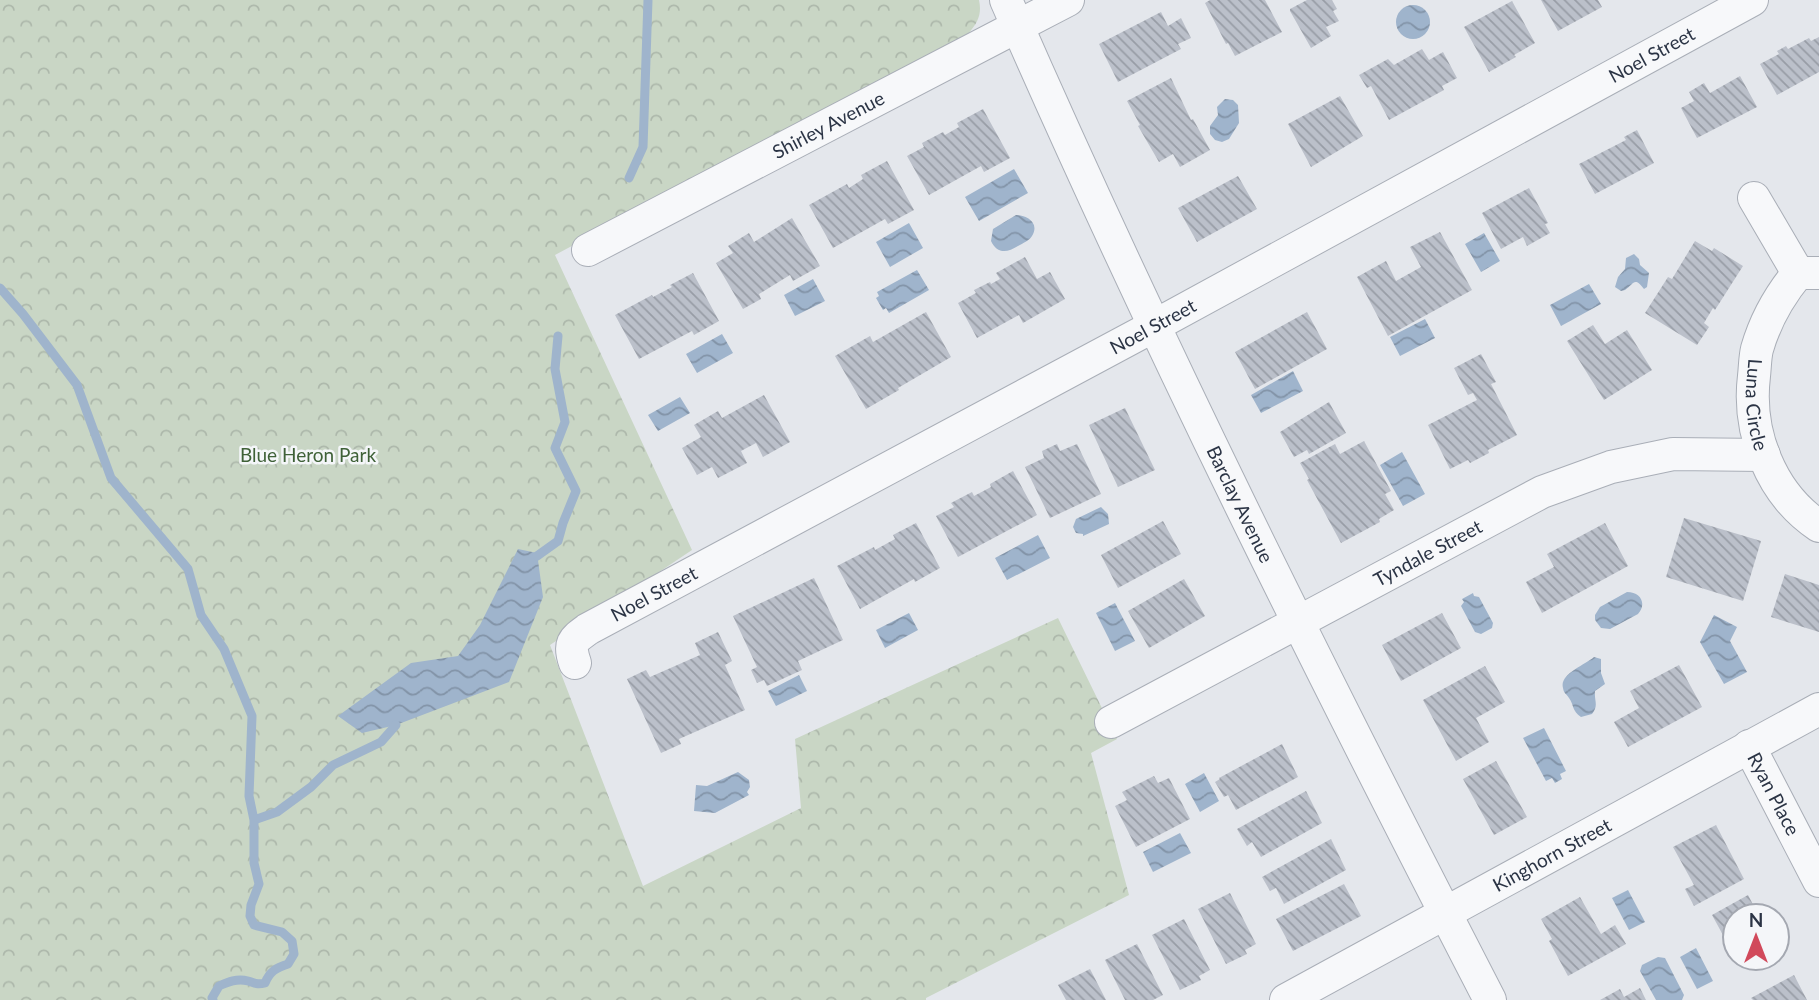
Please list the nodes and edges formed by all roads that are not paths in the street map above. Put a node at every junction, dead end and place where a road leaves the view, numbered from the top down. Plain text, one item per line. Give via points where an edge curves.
1 (1068, 0) edge
2 (1752, 0) edge
3 (1012, 13) edge
4 (1754, 198) dead end
5 (589, 250) dead end
6 (1808, 273) edge
7 (1154, 326) junction
8 (1764, 455) junction
9 (1819, 526) edge
10 (1298, 623) junction
11 (575, 663) dead end
12 (1819, 709) edge
13 (1111, 722) dead end
14 (1749, 746) junction
15 (1819, 881) edge
16 (1445, 914) junction
17 (1286, 1000) edge
18 (1490, 1000) edge

1 - 3 street, Shirley Avenue
2 - 7 street, Noel Street
3 - 5 street, Shirley Avenue
3 - 7 street, Barclay Avenue
4 - 6 street, Luna Circle
6 - 8 street, Luna Circle via 1788,285 1770,314 1756,351 1754,422
7 - 10 street, Barclay Avenue
7 - 11 street, Noel Street via 588,628 572,643
8 - 9 street, Luna Circle via 1782,491
8 - 10 street, Tyndale Street via 1674,454 1611,467 1542,492
10 - 13 street, Tyndale Street
10 - 16 street, Barclay Avenue
12 - 14 street, Kinghorn Street
14 - 15 street, Ryan Place
14 - 16 street, Kinghorn Street
16 - 17 street, Kinghorn Street
16 - 18 street, Barclay Avenue

